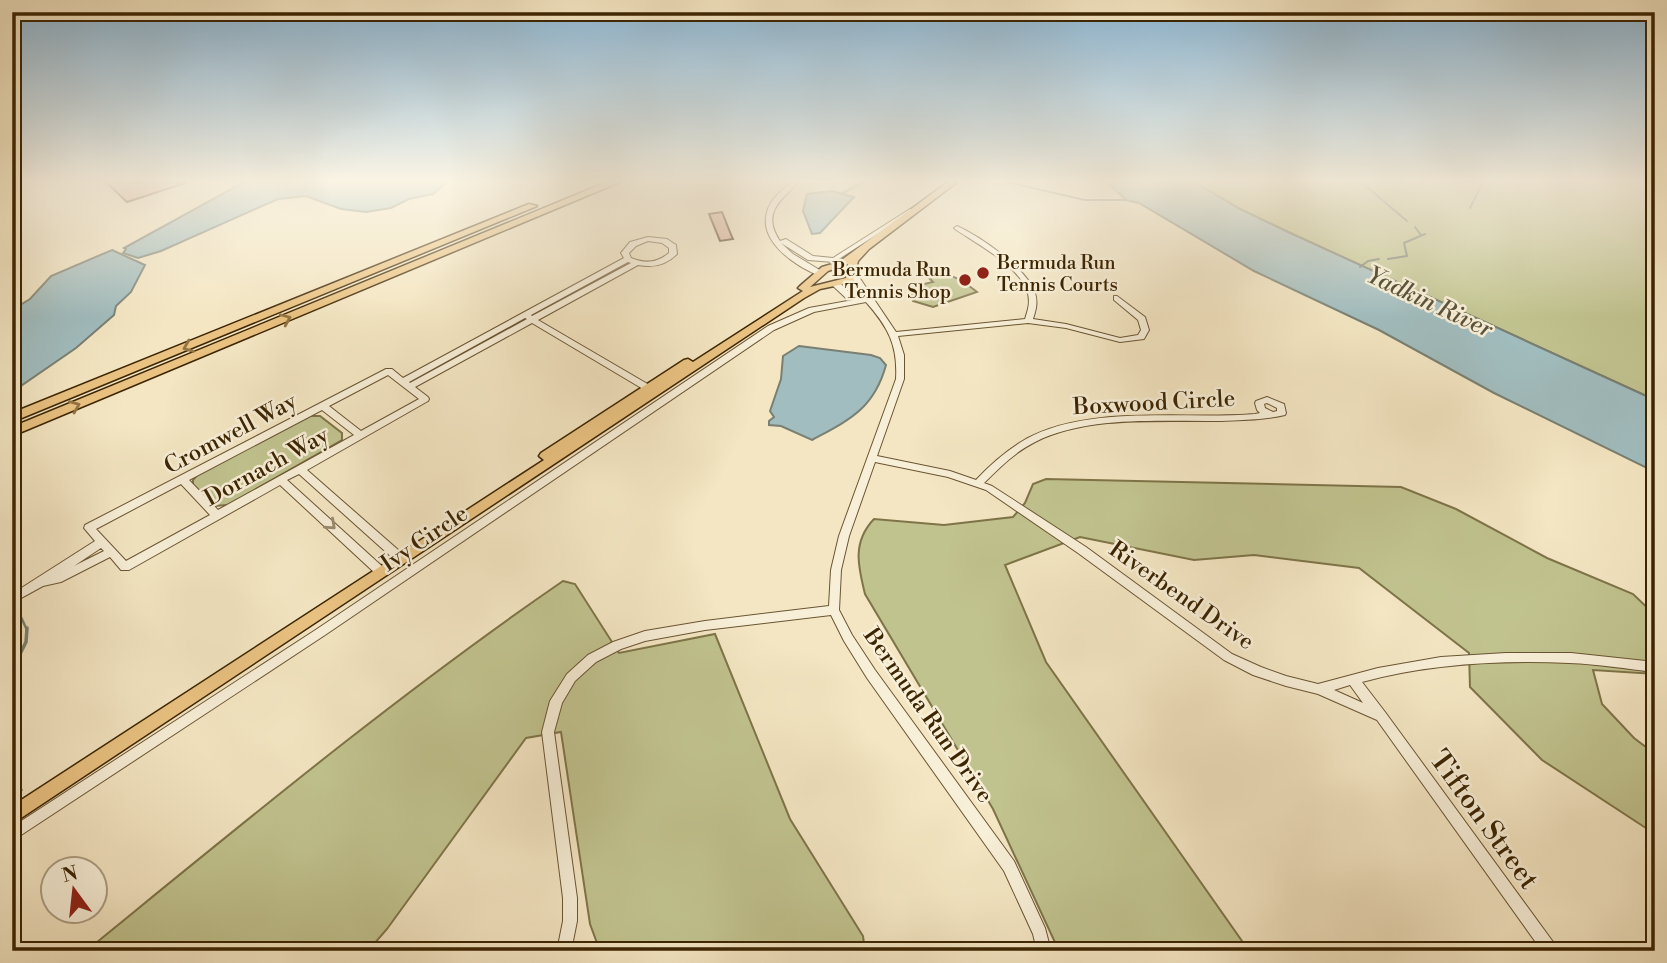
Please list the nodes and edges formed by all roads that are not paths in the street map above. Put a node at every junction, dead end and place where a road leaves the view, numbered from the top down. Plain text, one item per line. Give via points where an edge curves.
1 (481, 227) edge
2 (507, 227) edge
3 (767, 227) edge
4 (775, 227) edge
5 (886, 227) edge
6 (890, 227) edge
7 (957, 228) dead end
8 (783, 242) junction
9 (866, 246) junction
10 (632, 261) junction
11 (826, 271) junction
12 (852, 272) junction
13 (834, 284) junction
14 (1117, 298) dead end
15 (868, 299) junction
16 (528, 317) junction
17 (1028, 321) junction
18 (895, 334) junction
19 (406, 384) junction
20 (647, 387) junction
21 (323, 406) junction
22 (1268, 414) dead end
23 (12, 418) edge
24 (12, 432) edge
25 (360, 435) junction
26 (590, 436) junction
27 (871, 458) junction
28 (300, 469) junction
29 (183, 480) junction
30 (281, 480) junction
31 (978, 483) junction
32 (216, 516) junction
33 (102, 542) junction
34 (111, 552) junction
35 (400, 558) junction
36 (380, 571) junction
37 (43, 582) junction
38 (12, 599) edge
39 (834, 610) junction
40 (1655, 667) edge
41 (1354, 681) junction
42 (1318, 689) junction
43 (1381, 716) junction
44 (12, 816) edge
45 (12, 835) edge
46 (564, 951) edge
47 (1044, 951) edge
48 (1551, 951) edge

1 -> 23 highway
24 -> 2 highway
3 - 11 street via 776,244 796,262
4 - 8 street
5 - 8 street via 834,260 811,258
6 - 9 main road
7 - 17 street via 1030,286 1035,306
8 - 11 street
9 - 11 main road
9 - 12 main road via 853,261
10 - 10 street via 662,262 671,256 673,247 660,240 639,241 626,250
10 - 16 street
11 - 12 main road
11 - 13 main road via 824,281
11 - 20 main road via 774,309
12 - 13 main road via 847,282
12 - 15 street
13 - 15 street via 850,297
13 - 26 main road via 801,296
14 - 17 street via 1144,322 1141,337 1120,340
15 - 18 street
15 - 45 street, Ivy Circle via 812,310 771,328
16 - 19 street
16 - 20 street
17 - 18 street
18 - 27 street via 900,379
19 - 21 street, Cromwell Way via 389,371
19 - 25 street, Dornach Way via 425,399
20 - 26 street via 648,392
20 - 35 main road
21 - 25 street
21 - 29 street, Cromwell Way
22 - 31 street, Boxwood Circle via 1062,427 1015,447
25 - 28 street, Dornach Way
26 - 35 main road via 432,542
27 - 31 street, Riverbend Drive
27 - 39 street via 836,570
28 - 30 street, Dornach Way
28 - 35 street
29 - 32 street
29 - 33 street, Cromwell Way via 89,528
30 - 32 street, Dornach Way
30 -> 36 street
31 - 42 street, Riverbend Drive via 1014,502 1228,657
32 - 34 street, Dornach Way via 125,567
33 - 34 street
33 - 37 street
34 - 37 street
35 - 36 main road
36 - 44 main road
37 - 38 street
39 - 46 street via 640,636 597,656 568,683 552,713 548,743 570,898
39 - 47 street, Bermuda Run Drive via 871,674 1009,866
40 - 41 street, Riverbend Drive via 1571,658 1506,658 1441,663
41 - 42 street, Riverbend Drive
41 - 43 street, Tifton Street
42 - 43 street
43 - 48 street, Tifton Street

